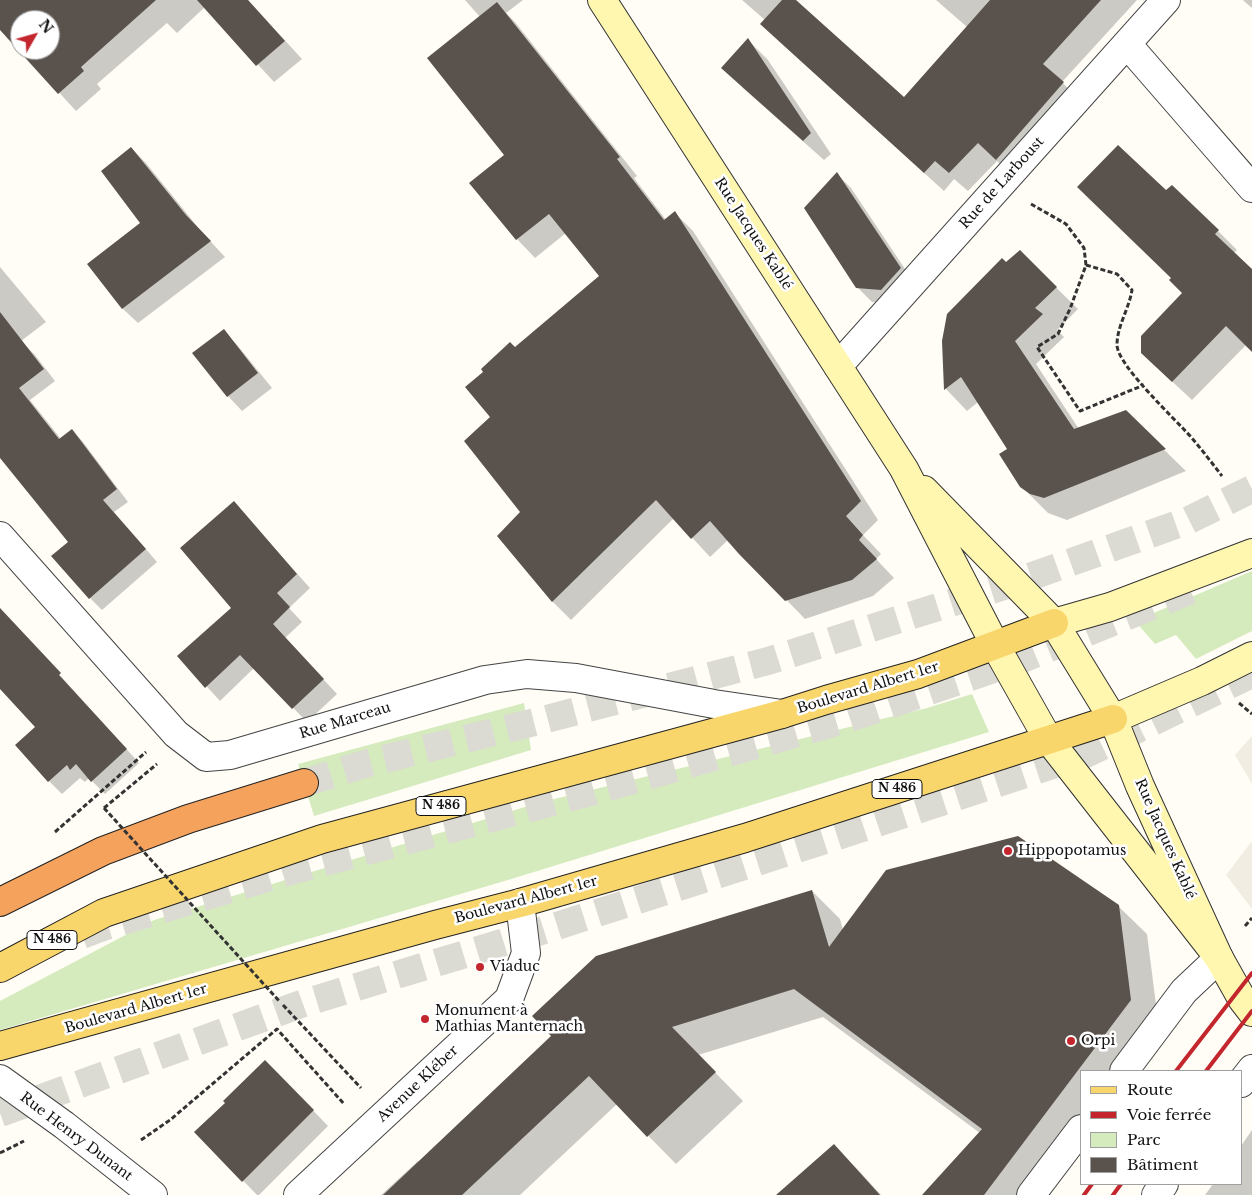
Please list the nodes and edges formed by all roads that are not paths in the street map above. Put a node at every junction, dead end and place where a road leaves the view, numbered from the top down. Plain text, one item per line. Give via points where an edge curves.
1 (602, 0) edge
2 (1166, 0) edge
3 (1127, 44) junction
4 (1252, 188) edge
5 (838, 366) junction
6 (904, 469) junction
7 (0, 536) edge
8 (1252, 553) edge
9 (1054, 623) junction
10 (995, 645) junction
11 (1252, 656) edge
12 (782, 714) junction
13 (1113, 719) junction
14 (1048, 739) junction
15 (304, 783) tunnel mouth
16 (0, 902) edge
17 (520, 903) junction
18 (1219, 958) junction
19 (0, 968) edge
20 (1247, 1005) edge
21 (0, 1046) edge
22 (1252, 1069) edge
23 (1125, 1070) edge
24 (0, 1079) edge
25 (1242, 1083) edge
26 (1080, 1130) edge
27 (153, 1195) edge
28 (298, 1195) edge
29 (1031, 1195) edge

1 - 5 main road, Rue Jacques Kablé
2 - 3 street, Rue de Larboust
3 - 4 street
3 - 5 street, Rue de Larboust
5 - 6 main road, Rue Jacques Kablé
6 - 9 main road, Rue Jacques Kablé
6 - 10 main road, Rue Jacques Kablé
7 - 12 street, Rue Marceau via 176,734 206,757 230,756 484,680 527,674 576,678
8 - 9 main road via 1110,607
9 - 10 main road, Boulevard Albert 1er
9 - 13 main road, Rue Jacques Kablé
10 - 12 main road, Boulevard Albert 1er / N 486 via 918,674
10 - 14 main road, Rue Jacques Kablé
11 - 13 main road
12 - 19 main road, Boulevard Albert 1er / N 486 via 322,839 104,913
13 - 14 main road, Boulevard Albert 1er
13 - 18 main road, Rue Jacques Kablé
14 - 17 main road, Boulevard Albert 1er / N 486 via 745,838
14 - 18 main road, Rue Jacques Kablé
15 - 16 highway via 188,819 103,851
17 - 21 main road, Boulevard Albert 1er / N 486
17 - 28 street, Avenue Kléber via 526,954 509,999
18 - 20 main road, Rue Jacques Kablé
18 - 23 street via 1184,991
22 - 25 street
24 - 27 street, Rue Henry Dunant
26 - 29 street

